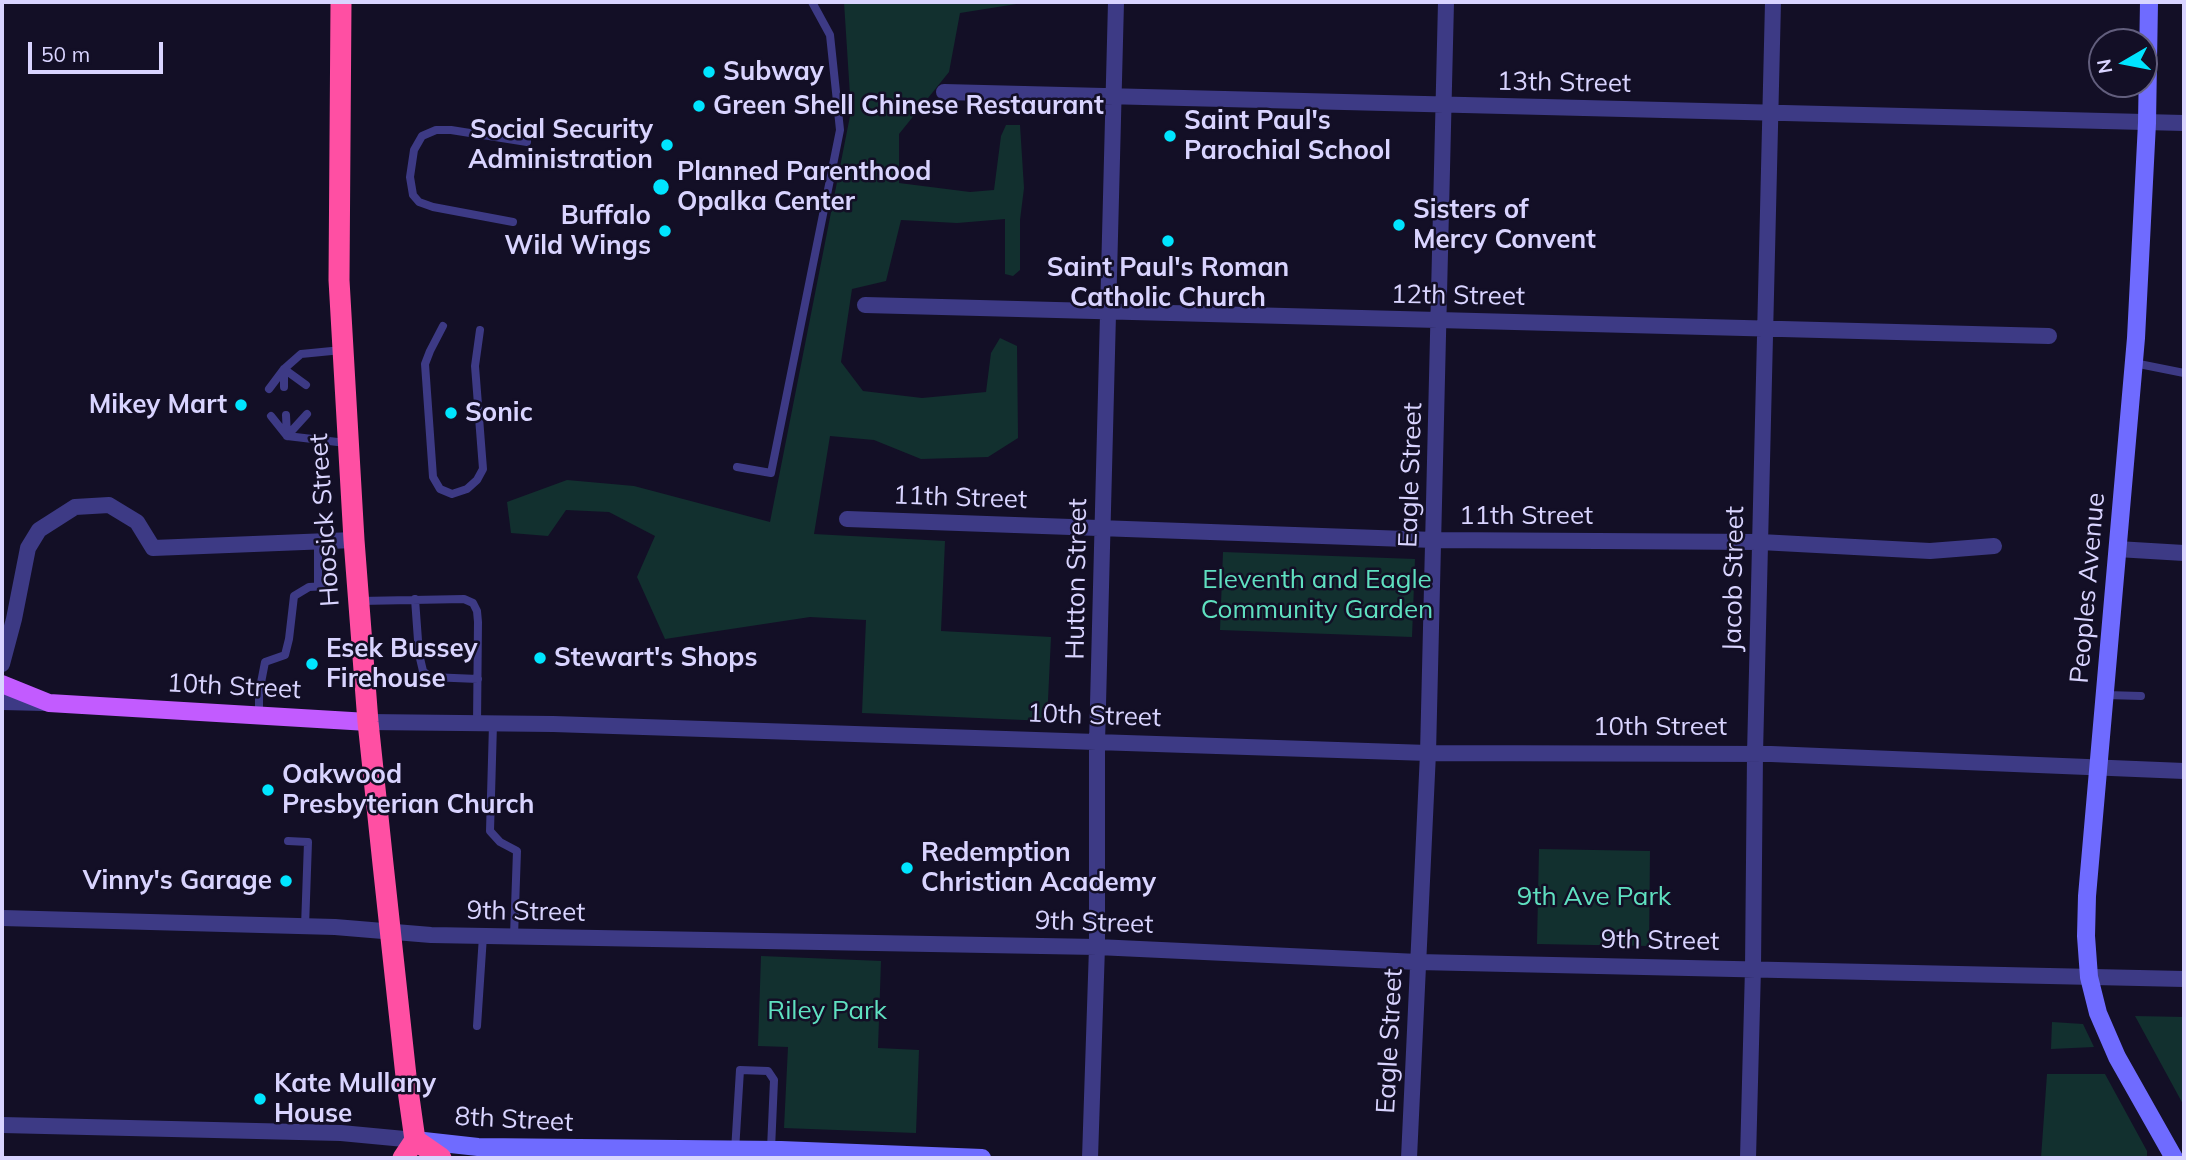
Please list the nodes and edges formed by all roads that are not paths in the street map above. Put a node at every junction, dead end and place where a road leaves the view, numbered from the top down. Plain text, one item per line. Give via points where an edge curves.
1 (341, 2) edge
2 (812, 2) edge
3 (1116, 2) edge
4 (1446, 2) edge
5 (1773, 2) edge
6 (2149, 2) edge
7 (944, 92) dead end
8 (1112, 96) junction
9 (1444, 105) junction
10 (1770, 112) junction
11 (2147, 123) junction
12 (2184, 123) edge
13 (527, 142) dead end
14 (513, 222) dead end
15 (865, 305) dead end
16 (1107, 311) junction
17 (1440, 320) junction
18 (443, 327) dead end
19 (1765, 328) junction
20 (480, 330) dead end
21 (2049, 335) dead end
22 (342, 350) junction
23 (2134, 363) junction
24 (284, 369) junction
25 (2184, 373) edge
26 (306, 385) dead end
27 (284, 387) dead end
28 (269, 389) dead end
29 (307, 414) dead end
30 (286, 415) dead end
31 (271, 416) dead end
32 (287, 436) junction
33 (348, 443) junction
34 (737, 467) dead end
35 (847, 519) dead end
36 (1103, 528) junction
37 (354, 540) junction
38 (1434, 540) junction
39 (318, 542) junction
40 (1760, 542) junction
41 (1994, 546) dead end
42 (2118, 549) junction
43 (2184, 553) edge
44 (415, 599) junction
45 (359, 601) junction
46 (2, 664) edge
47 (478, 679) junction
48 (2, 684) edge
49 (2105, 695) junction
50 (2141, 696) dead end
51 (2, 702) edge
52 (49, 703) junction
53 (259, 715) junction
54 (368, 722) junction
55 (485, 724) junction
56 (1097, 743) junction
57 (1428, 753) junction
58 (1755, 754) junction
59 (2099, 767) junction
60 (2184, 771) edge
61 (288, 841) dead end
62 (2, 918) edge
63 (305, 927) junction
64 (390, 932) junction
65 (483, 936) junction
66 (514, 936) junction
67 (1097, 947) junction
68 (1418, 962) junction
69 (1753, 968) junction
70 (2089, 976) junction
71 (2184, 979) edge
72 (477, 1026) dead end
73 (2, 1125) edge
74 (416, 1149) edge
75 (735, 1151) junction
76 (771, 1151) junction
77 (403, 1158) edge
78 (441, 1158) edge
79 (982, 1158) edge
80 (1090, 1158) edge
81 (1409, 1158) edge
82 (1748, 1158) edge
83 (2174, 1158) edge

1 - 22 highway, Hoosick Street
2 - 34 lane via 830,35 840,130 771,474
3 - 8 street, Hutton Street
4 - 9 street, Eagle Street
5 - 10 street, Jacob Street
6 - 11 street, Peoples Avenue
7 - 8 street, 13th Street
8 - 9 street, 13th Street
8 - 16 street, Hutton Street
9 - 10 street, 13th Street
9 - 17 street, Eagle Street
10 - 11 street, 13th Street
10 - 19 street, Jacob Street
11 - 12 street, 13th Street
11 - 23 street, Peoples Avenue
13 - 14 lane via 436,130 422,136 414,150 410,177 419,202
15 - 16 street, 12th Street
16 - 17 street, 12th Street
16 - 36 street, Hutton Street
17 - 19 street, 12th Street
17 - 38 street, Eagle Street
18 - 20 lane via 425,364 433,477 440,489 452,494 467,489 483,469 475,366
19 - 21 street, 12th Street
19 - 40 street, Jacob Street
22 - 24 lane via 301,354
22 - 33 highway, Hoosick Street
23 - 25 lane
23 - 42 street, Peoples Avenue
24 - 26 lane
24 - 27 lane
24 - 28 lane
29 - 32 lane
30 - 32 lane
31 - 32 lane
32 - 33 lane
33 - 37 highway, Hoosick Street
35 - 36 street, 11th Street
36 - 38 street, 11th Street
36 - 56 street, Hutton Street
37 - 39 street
37 - 45 highway, Hoosick Street
38 - 40 street, 11th Street
38 - 57 street, Eagle Street
39 - 46 street via 153,548 137,522 109,505 75,507 39,530 28,548
39 - 53 lane via 323,586 293,596 285,655 265,662
40 - 41 street, 11th Street via 1930,551
40 - 58 street, Jacob Street
42 - 43 street
42 - 49 street, Peoples Avenue
44 - 45 lane
44 - 47 lane via 423,671 430,677
44 - 47 lane via 464,598 473,603 478,622
45 - 54 highway, Hoosick Street
47 - 55 lane
48 - 52 main road
49 - 50 lane
49 - 59 street, Peoples Avenue
51 - 52 street, 10th Street
52 - 53 main road, 10th Street
53 - 54 main road, 10th Street
54 - 55 street, 10th Street
54 - 64 highway, Hoosick Street
55 - 56 street, 10th Street
55 - 66 lane via 490,831 517,851
56 - 57 street, 10th Street
56 - 67 street, Hutton Street
57 - 58 street, 10th Street
57 - 68 street, Eagle Street
58 - 59 street, 10th Street
58 - 69 street, Jacob Street
59 - 60 street, 10th Street
59 - 70 street, Peoples Avenue via 2087,896
61 - 63 lane via 308,842
62 - 63 street, 9th Street
63 - 64 street, 9th Street
64 - 65 street, 9th Street
64 - 74 highway, Hoosick Street
65 - 66 street, 9th Street
65 - 72 lane
66 - 67 street, 9th Street
67 - 68 street, 9th Street
67 - 80 street, Hutton Street
68 - 69 street, 9th Street
68 - 81 street, Eagle Street
69 - 70 street, 9th Street
69 - 82 street, Jacob Street
70 - 71 street, 9th Street
70 - 83 street, Peoples Avenue via 2117,1058
73 - 74 street, 8th Street via 341,1133
74 - 75 street, 8th Street
74 - 77 highway
74 - 78 highway
75 - 76 street, 8th Street
75 - 76 lane via 740,1070 768,1071 774,1080
76 - 79 street, 8th Street

